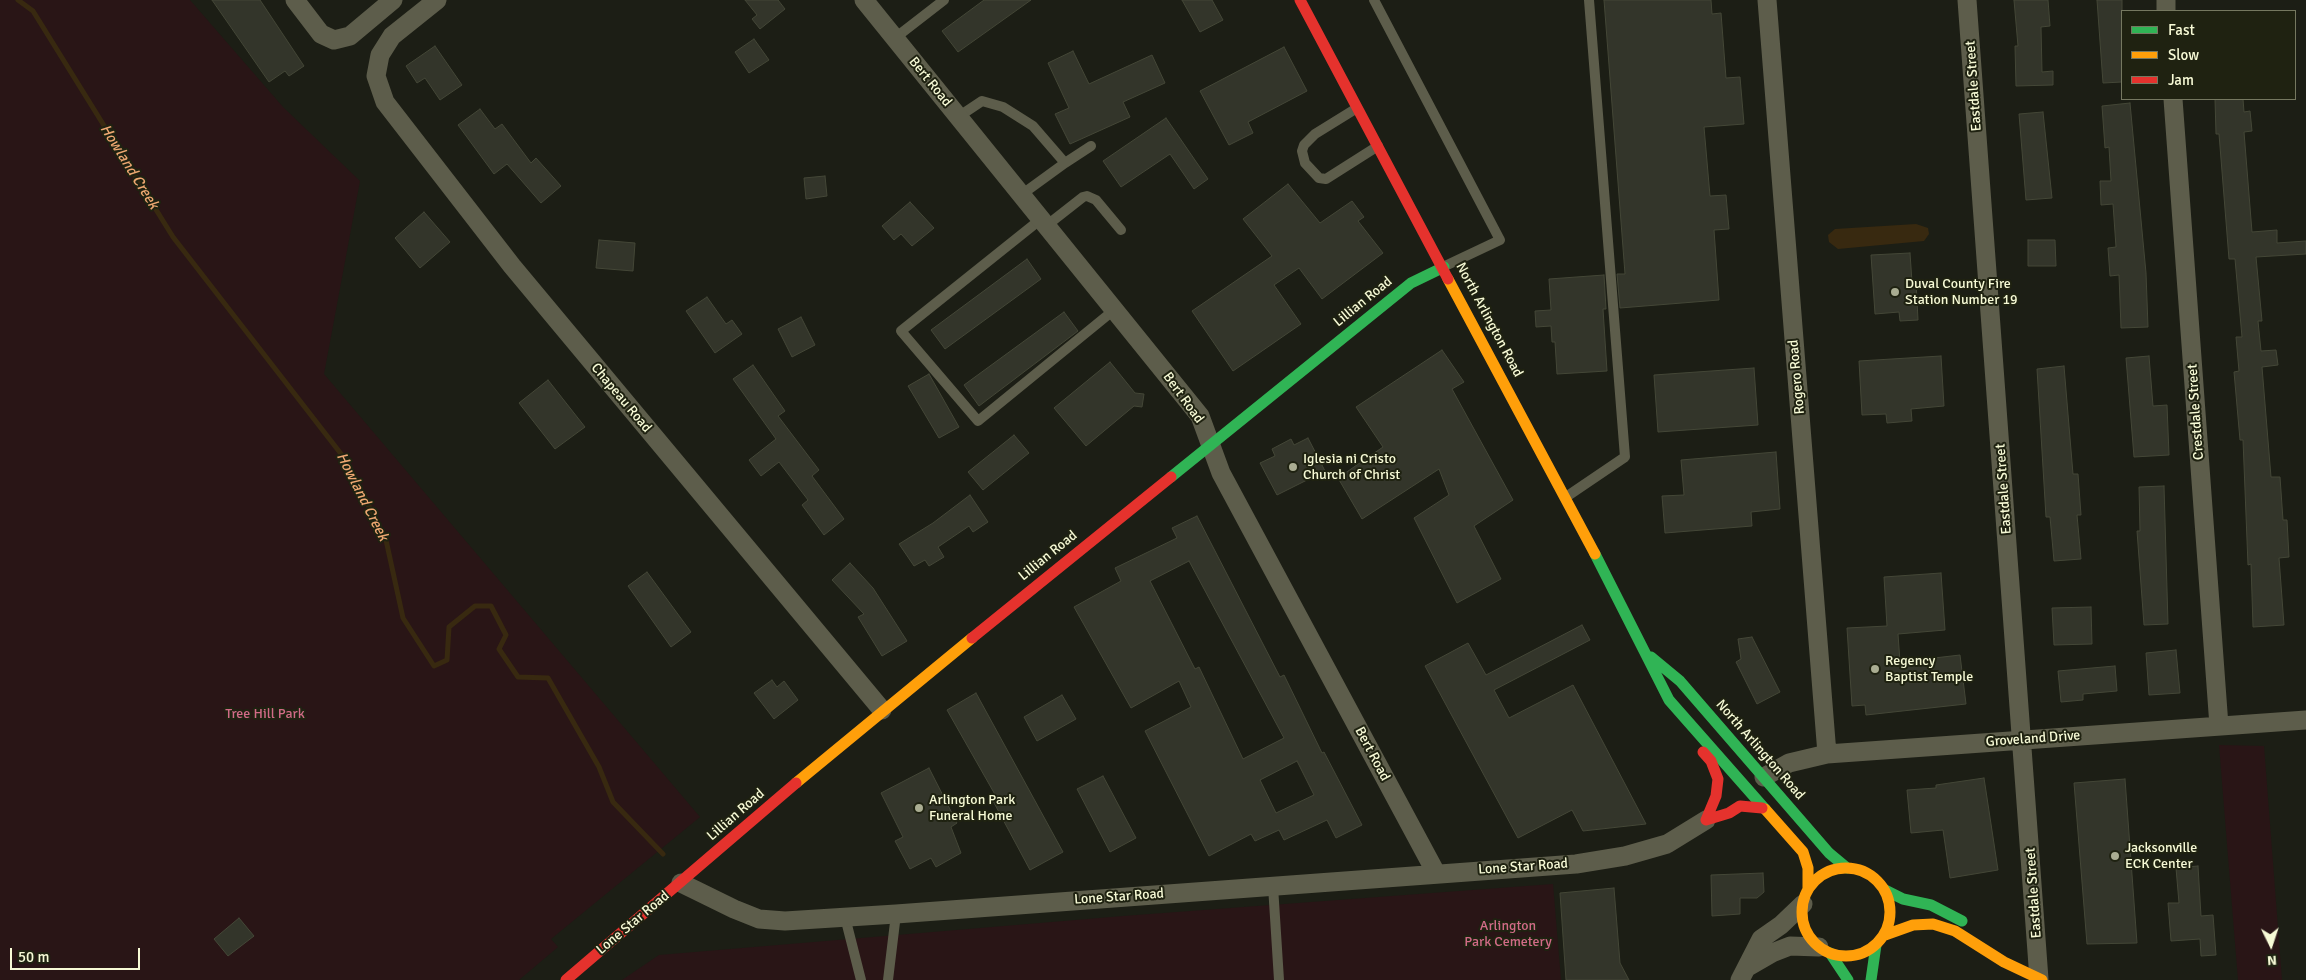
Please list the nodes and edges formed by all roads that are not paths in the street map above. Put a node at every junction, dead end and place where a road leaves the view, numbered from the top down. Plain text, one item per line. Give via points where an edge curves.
1 (295, 0) edge
2 (393, 0) edge
3 (437, 0) edge
4 (864, 0) edge
5 (944, 0) edge
6 (1300, 0) edge
7 (1374, 0) edge
8 (1589, 0) edge
9 (1767, 0) edge
10 (1967, 0) edge
11 (895, 38) junction
12 (2173, 100) edge
13 (1358, 107) junction
14 (958, 117) junction
15 (1378, 145) junction
16 (1091, 146) dead end
17 (1065, 163) junction
18 (1021, 195) junction
19 (1043, 222) junction
20 (1121, 230) dead end
21 (1444, 267) junction
22 (1114, 310) junction
23 (1211, 445) junction
24 (1565, 497) junction
25 (1648, 655) junction
26 (1657, 680) junction
27 (882, 710) junction
28 (2306, 720) edge
29 (2219, 726) junction
30 (2024, 740) junction
31 (1827, 754) junction
32 (1764, 777) junction
33 (1762, 808) junction
34 (1706, 820) junction
35 (1847, 868) junction
36 (1436, 873) junction
37 (681, 883) junction
38 (1273, 886) junction
39 (1885, 890) junction
40 (1806, 896) junction
41 (896, 914) junction
42 (845, 917) junction
43 (1885, 935) junction
44 (1876, 945) junction
45 (1980, 947) junction
46 (1824, 950) junction
47 (1743, 974) edge
48 (566, 980) edge
49 (861, 980) edge
50 (888, 980) edge
51 (1279, 980) edge
52 (1848, 980) edge
53 (1871, 980) edge
54 (2041, 980) edge

1 - 2 street via 321,34 334,40 350,36
3 - 27 street, Chapeau Road via 392,36 380,54 376,76 385,102 512,266
4 - 11 street, Bert Road
5 - 11 lane
6 - 13 main road, North Arlington Road
7 - 21 lane via 1500,240
8 - 24 lane via 1625,457
9 - 31 street, Rogero Road
10 - 30 street, Eastdale Street
11 - 14 street, Bert Road
12 - 29 street, Crestdale Street
13 - 15 main road, North Arlington Road
13 - 15 lane via 1315,134 1304,145 1305,163 1319,178 1326,179
14 - 17 lane via 982,101 1003,107 1034,126
14 - 18 street, Bert Road
15 - 21 main road, North Arlington Road
16 - 17 lane
17 - 18 lane
18 - 19 street, Bert Road
19 - 20 lane via 1087,196 1096,200
19 - 22 street, Bert Road
19 - 22 lane via 901,331 978,421
21 - 23 main road, Lillian Road via 1411,283
21 - 24 main road, North Arlington Road
22 - 23 street, Bert Road via 1200,416
23 - 27 main road, Lillian Road
23 - 36 street, Bert Road via 1221,473
24 - 25 main road, North Arlington Road
25 - 26 main road, North Arlington Road
25 - 32 main road, North Arlington Road via 1680,681
26 - 33 main road, North Arlington Road via 1669,700
26 - 34 main road via 1660,704 1711,761 1718,779 1716,796
27 - 37 main road, Lillian Road
28 - 29 street, Groveland Drive
29 - 30 street, Groveland Drive
30 - 31 street, Groveland Drive
30 - 54 street, Eastdale Street
31 - 32 street, Groveland Drive via 1789,763
32 - 35 main road, North Arlington Road via 1829,853
33 - 34 main road via 1740,806
33 - 40 main road, North Arlington Road via 1803,852 1808,868
34 - 36 street, Lone Star Road via 1667,844 1625,856 1576,864
35 - 39 main road via 1873,876
35 - 40 main road via 1829,871 1814,882
36 - 38 street, Lone Star Road
37 - 42 street, Lone Star Road via 759,919 785,921
37 - 48 main road, Lone Star Road
38 - 41 street, Lone Star Road
38 - 51 lane
39 - 43 main road via 1891,917
39 - 45 main road via 1903,899 1948,912 1964,922
40 - 46 main road via 1803,923
40 - 47 street via 1781,925 1761,939
41 - 42 street, Lone Star Road
41 - 50 lane
42 - 49 lane
43 - 44 main road
43 - 45 main road via 1913,925 1933,924 1955,931
44 - 46 main road via 1859,955 1840,956
44 - 53 main road
45 - 54 main road
46 - 47 street via 1790,946
46 - 52 main road

